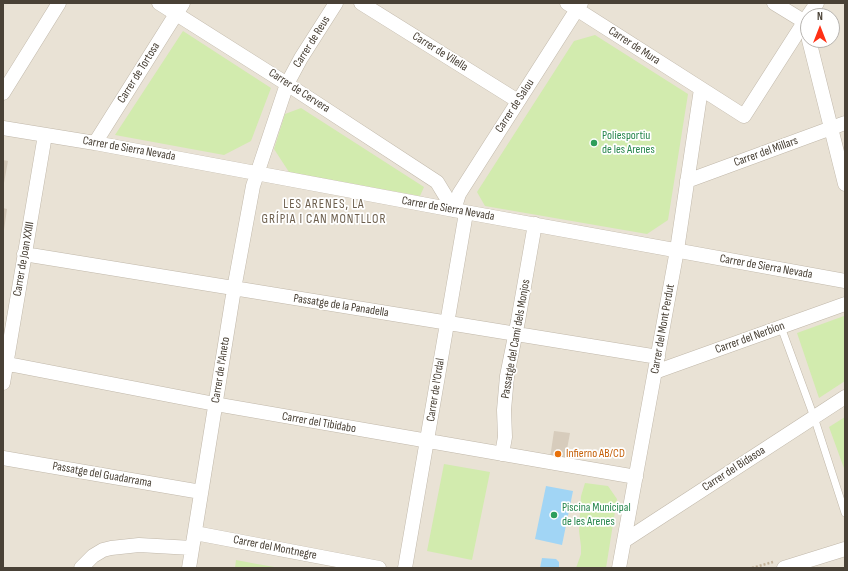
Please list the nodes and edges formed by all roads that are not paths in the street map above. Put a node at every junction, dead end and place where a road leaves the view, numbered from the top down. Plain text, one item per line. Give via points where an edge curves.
1 (58, 3) edge
2 (159, 3) edge
3 (336, 3) edge
4 (361, 3) edge
5 (774, 3) edge
6 (575, 5) edge
7 (179, 8) edge
8 (800, 15) edge
9 (800, 29) edge
10 (811, 48) edge
11 (287, 84) junction
12 (701, 89) junction
13 (3, 93) edge
14 (518, 101) junction
15 (845, 123) edge
16 (3, 128) edge
17 (830, 128) junction
18 (45, 135) junction
19 (95, 143) junction
20 (258, 173) junction
21 (687, 181) junction
22 (437, 182) junction
23 (845, 184) edge
24 (459, 194) junction
25 (460, 212) junction
26 (535, 224) junction
27 (677, 250) junction
28 (24, 254) junction
29 (845, 281) edge
30 (234, 289) junction
31 (845, 304) edge
32 (447, 323) junction
33 (780, 327) junction
34 (515, 334) junction
35 (658, 357) junction
36 (4, 363) edge
37 (655, 372) junction
38 (3, 383) edge
39 (845, 398) edge
40 (215, 404) junction
41 (814, 417) junction
42 (427, 442) junction
43 (502, 454) junction
44 (3, 458) edge
45 (636, 478) junction
46 (201, 492) junction
47 (845, 513) edge
48 (195, 533) junction
49 (624, 541) junction
50 (192, 548) junction
51 (845, 549) edge
52 (81, 568) edge
53 (189, 568) edge
54 (379, 568) edge
55 (405, 568) edge
56 (619, 568) edge
57 (784, 568) edge

1 - 13 street
2 - 7 street, Carrer de Cervera
3 - 11 street, Carrer de Reus via 300,58
4 - 14 street, Carrer de Vilella
5 - 8 street
6 - 12 street, Carrer de Mura
6 - 14 street, Carrer de Salou
7 - 11 street, Carrer de Cervera
7 - 19 street, Carrer de Tortosa
9 - 12 street, Carrer de Mura via 744,116
10 - 17 street
11 - 20 street, Carrer de Reus
11 - 22 street, Carrer de Cervera
12 - 21 street, Carrer del Mont Perdut
14 - 24 street, Carrer de Salou
15 - 17 street, Carrer del Millars
16 - 18 street, Carrer de Sierra Nevada
17 - 21 street, Carrer del Millars
17 - 23 street
18 - 19 street, Carrer de Sierra Nevada
18 - 28 street, Carrer de Joan XXIII
19 - 20 street, Carrer de Sierra Nevada
20 - 25 street, Carrer de Sierra Nevada
20 - 30 street, Carrer de l'Aneto via 253,186
21 - 27 street, Carrer del Mont Perdut
22 - 24 street, Carrer de Cervera
22 - 25 street, Carrer de Cervera
24 - 25 street, Carrer de Salou
25 - 26 street, Carrer de Sierra Nevada
25 - 32 street, Carrer de l'Ordal
26 - 27 street, Carrer de Sierra Nevada
26 - 34 street, Passatge del Camí dels Monjos
27 - 29 street, Carrer de Sierra Nevada
27 - 35 street, Carrer del Mont Perdut
28 - 30 street, Passatge de la Panadella
28 - 36 street, Carrer de Joan XXIII
30 - 32 street, Passatge de la Panadella
30 - 40 street, Carrer de l'Aneto
31 - 33 street, Carrer del Nerbion
32 - 34 street, Passatge de la Panadella
32 - 42 street, Carrer de l'Ordal
33 - 37 street, Carrer del Nerbion
33 - 41 lane
34 - 35 street, Passatge de la Panadella
34 - 43 street, Passatge del Camí dels Monjos via 507,376
35 - 37 street, Carrer del Mont Perdut
36 - 38 street, Carrer de Joan XXIII
36 - 40 street, Carrer del Tibidabo
37 - 45 street, Carrer del Mont Perdut
39 - 41 street, Carrer del Bidasoa
40 - 42 street, Carrer del Tibidabo
40 - 46 street, Carrer de l'Aneto
41 - 47 lane
41 - 49 street, Carrer del Bidasoa
42 - 43 street, Carrer del Tibidabo
42 - 55 street, Carrer de l'Ordal
43 - 45 street, Carrer del Tibidabo
44 - 46 street, Passatge del Guadarrama
45 - 49 street, Carrer del Mont Perdut
46 - 48 street, Carrer de l'Aneto
48 - 50 street, Carrer de l'Aneto
48 - 54 street, Carrer del Montnegre
49 - 56 street, Carrer del Mont Perdut
50 - 52 street via 139,545 111,548 94,556
50 - 53 street, Carrer de l'Aneto
51 - 57 street

